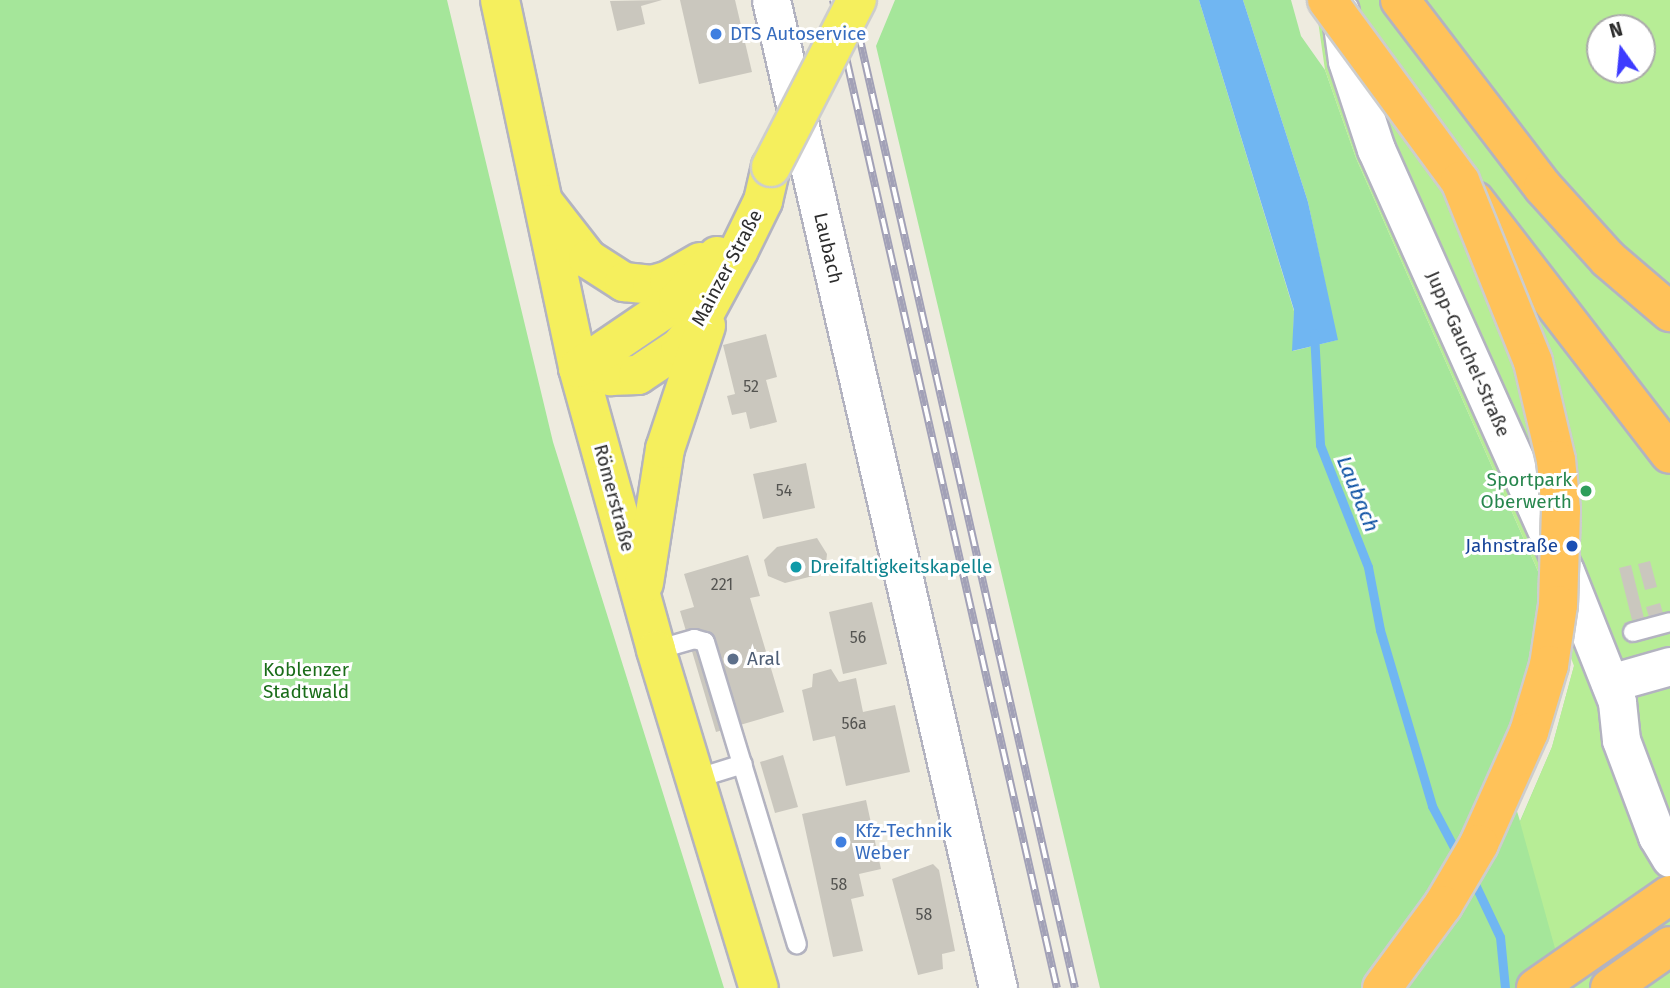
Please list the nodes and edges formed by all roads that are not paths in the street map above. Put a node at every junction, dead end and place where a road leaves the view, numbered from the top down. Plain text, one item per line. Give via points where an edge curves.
1 (500, 0) edge
2 (771, 0) edge
3 (857, 0) edge
4 (1327, 0) edge
5 (1338, 0) edge
6 (1400, 0) edge
7 (771, 167) junction
8 (1460, 181) junction
9 (538, 195) junction
10 (723, 247) junction
11 (708, 307) junction
12 (1670, 312) edge
13 (578, 368) junction
14 (1670, 454) edge
15 (641, 598) junction
16 (1670, 622) edge
17 (1633, 632) dead end
18 (656, 650) junction
19 (1670, 666) edge
20 (1613, 692) junction
21 (743, 764) junction
22 (695, 779) junction
23 (1670, 808) edge
24 (1670, 858) edge
25 (1670, 895) edge
26 (797, 944) dead end
27 (1670, 946) edge
28 (760, 988) edge
29 (998, 988) edge
30 (1382, 988) edge
31 (1536, 988) edge
32 (1610, 988) edge

1 - 9 main road, Römerstraße
2 - 29 street, Laubach
3 - 7 main road, Mainzer Straße, bridge
4 - 8 highway, bridge
5 - 20 street, Jupp-Gauchel-Straße via 1347,61 1376,149 1565,570
6 - 12 highway via 1543,187 1608,259
7 - 10 main road, Mainzer Straße
7 - 11 main road, Mainzer Straße via 763,201
8 - 14 highway, bridge
8 - 30 highway, bridge via 1520,326 1546,411 1561,510 1558,605 1549,665 1530,732 1500,802 1443,905
9 - 10 main road via 589,259 624,282 652,285 669,280
9 - 13 main road, Römerstraße
10 - 13 main road, Mainzer Straße via 678,300
11 - 13 main road, Mainzer Straße via 680,347 651,370 622,377
11 - 15 main road via 701,345 665,449
13 - 15 main road, Römerstraße
15 - 18 main road, Römerstraße
16 - 17 lane
18 - 21 lane via 694,639 705,642
18 - 22 main road, Römerstraße
19 - 20 street
20 - 23 street, Jupp-Gauchel-Straße via 1640,733
20 - 24 street, Jupp-Gauchel-Straße via 1621,740 1657,836
21 - 22 lane
21 - 26 lane
22 - 28 main road, Römerstraße
25 - 31 highway
27 - 32 highway

